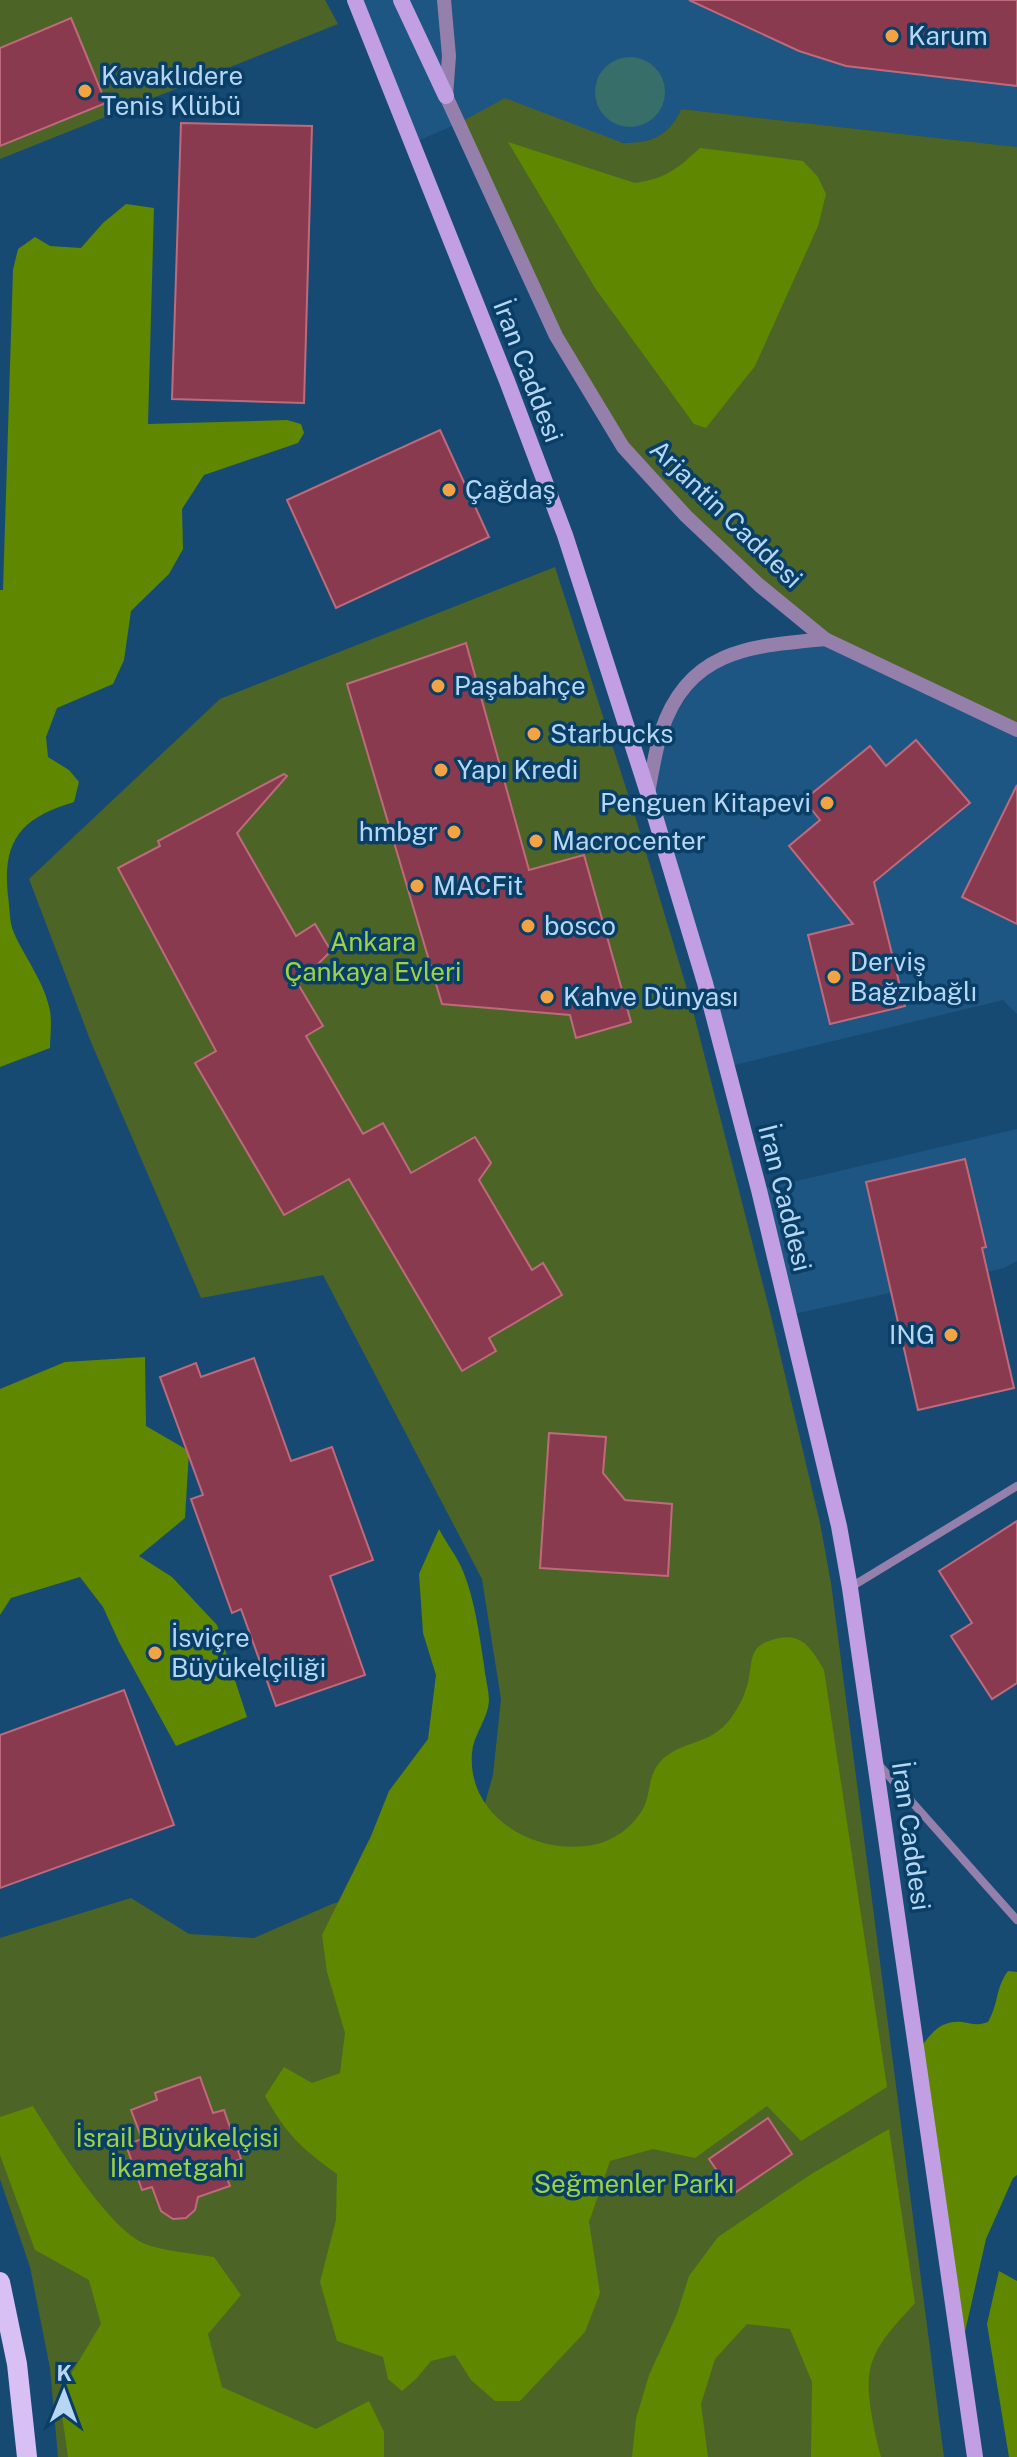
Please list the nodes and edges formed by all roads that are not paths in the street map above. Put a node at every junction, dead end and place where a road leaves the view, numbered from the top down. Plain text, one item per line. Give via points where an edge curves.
1 (355, 0) edge
2 (401, 0) edge
3 (444, 0) edge
4 (446, 96) junction
5 (825, 639) junction
6 (1017, 730) edge
7 (648, 793) junction
8 (1017, 1486) edge
9 (850, 1588) junction
10 (876, 1762) junction
11 (1017, 1920) edge
12 (0, 2282) edge
13 (27, 2457) edge
14 (975, 2457) edge

1 - 7 main road, İran Caddesi via 565,535
2 - 4 main road
3 - 4 street
4 - 5 street, Arjantin Caddesi via 556,336 623,447 686,516
5 - 6 street, Arjantin Caddesi
5 - 7 street via 749,649 697,672 683,686 661,733
7 - 9 main road, İran Caddesi via 759,1190
8 - 9 street
9 - 10 main road, İran Caddesi
10 - 11 street
10 - 14 main road, İran Caddesi
12 - 13 main road via 17,2364

